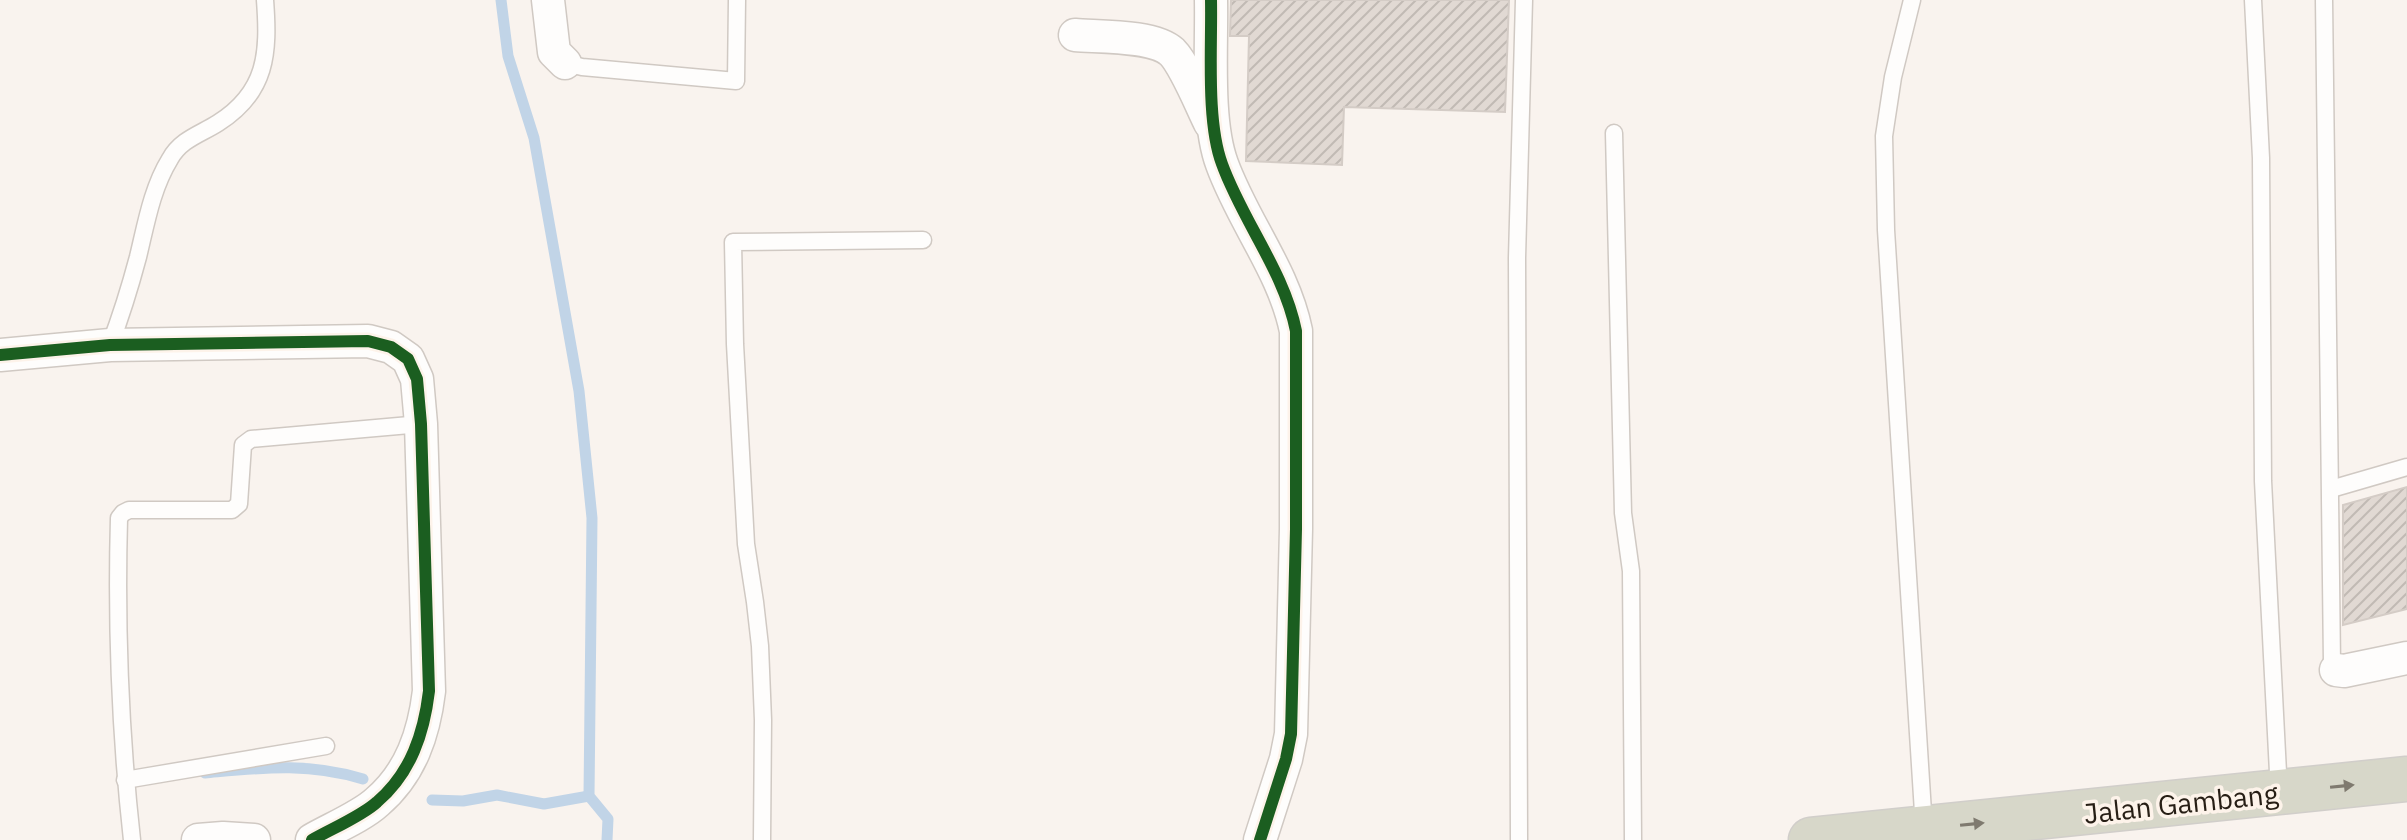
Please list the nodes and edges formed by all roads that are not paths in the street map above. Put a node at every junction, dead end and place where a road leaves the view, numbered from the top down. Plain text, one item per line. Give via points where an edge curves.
1 (265, 0) edge
2 (548, 0) edge
3 (737, 0) edge
4 (1211, 0) edge
5 (1524, 0) edge
6 (1912, 0) edge
7 (2253, 0) edge
8 (2324, 0) edge
9 (1075, 35) dead end
10 (565, 63) joint
11 (1213, 129) junction
12 (1614, 133) dead end
13 (923, 240) dead end
14 (110, 345) junction
15 (0, 355) edge
16 (421, 424) junction
17 (2407, 467) edge
18 (2331, 489) junction
19 (2407, 658) edge
20 (2336, 670) joint
21 (326, 746) dead end
22 (2407, 779) edge
23 (125, 780) junction
24 (2279, 793) junction
25 (1924, 829) junction
26 (132, 840) edge
27 (312, 840) edge
28 (762, 840) edge
29 (1260, 840) edge
30 (1519, 840) edge
31 (1633, 840) edge
32 (1811, 840) edge

1 - 14 lane via 261,76 243,104 184,141 171,157 158,182
2 - 10 street via 554,52
3 - 10 lane via 736,81
4 - 11 street
5 - 30 lane via 1517,258
6 - 25 lane via 1893,77 1884,151
7 - 24 lane via 2261,158 2263,481
8 - 18 lane
9 - 11 street via 1158,44 1171,52
11 - 29 street via 1234,195 1281,282 1296,331 1291,734
12 - 31 lane via 1623,513 1631,571
13 - 28 lane via 733,242 746,544 760,646
14 - 15 street
14 - 16 street via 368,341 408,359 417,379
16 - 23 lane via 251,439 243,445 237,508 123,513 117,609
16 - 27 street via 429,691 425,723 404,771 377,803
17 - 18 lane
18 - 20 lane
19 - 20 street
21 - 23 lane
24 -> 22 highway, Jalan Gambang
23 - 26 lane
25 -> 24 highway, Jalan Gambang
25 - 32 highway, Jalan Gambang

